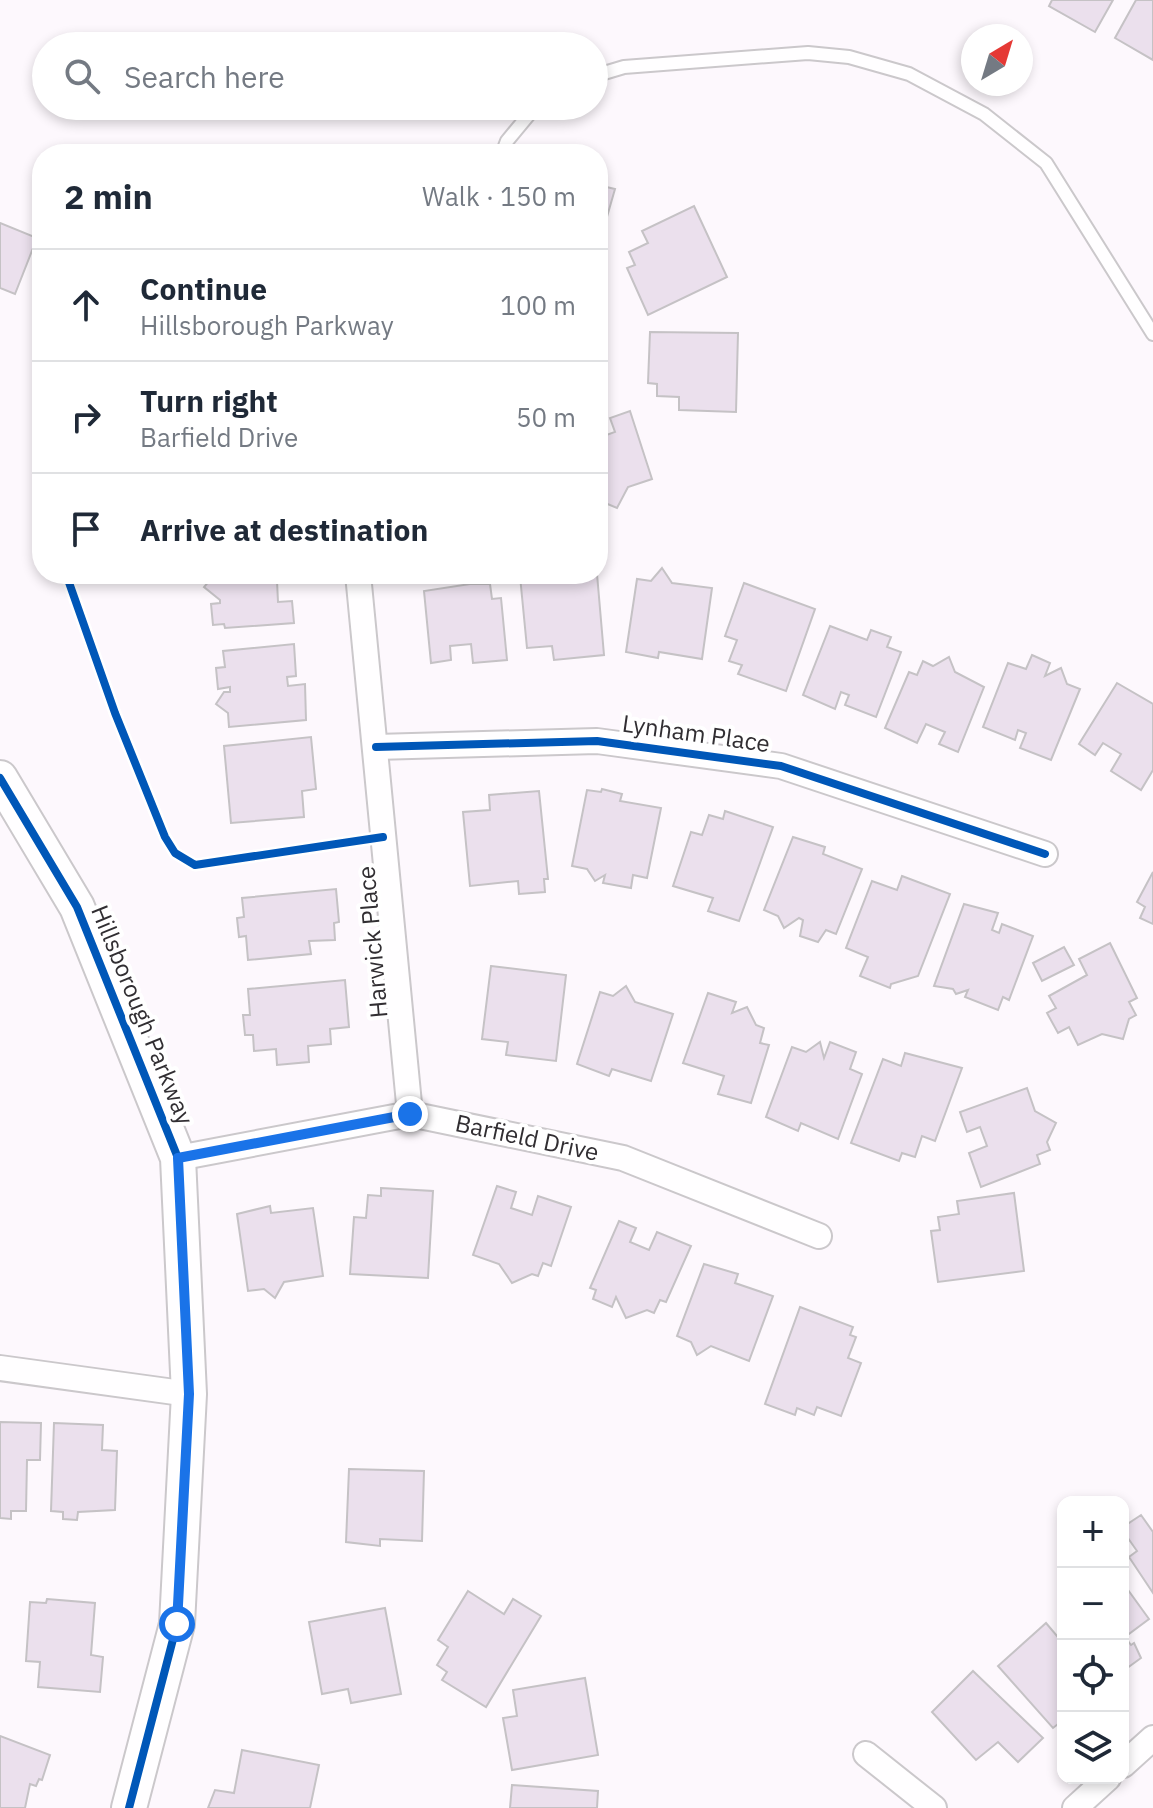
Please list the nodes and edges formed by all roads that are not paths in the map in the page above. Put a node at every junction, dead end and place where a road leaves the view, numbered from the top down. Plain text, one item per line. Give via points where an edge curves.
1 (608, 72) edge
2 (524, 120) edge
3 (506, 144) edge
4 (1153, 334) edge
5 (359, 584) edge
6 (376, 747) junction
7 (0, 778) edge
8 (1045, 854) dead end
9 (410, 1114) junction
10 (178, 1158) junction
11 (819, 1236) dead end
12 (0, 1368) edge
13 (189, 1394) junction
14 (1153, 1738) edge
15 (866, 1754) dead end
16 (1129, 1760) edge
17 (1101, 1784) edge
18 (129, 1808) edge
19 (934, 1808) edge
20 (1075, 1808) edge

1 - 4 lane via 808,53 849,57 909,74 984,114 1046,163
2 - 3 lane
5 - 6 street, Harwick Place
6 - 8 street, Lynham Place via 597,741 781,766
6 - 9 street, Harwick Place
7 - 10 street, Hillsborough Parkway via 77,907
9 - 10 street, Barfield Drive
9 - 11 street, Barfield Drive via 623,1158
10 - 13 street, Hillsborough Parkway
12 - 13 street
13 - 18 street, Hillsborough Parkway via 177,1624
14 - 16 street
15 - 19 street
17 - 20 street

